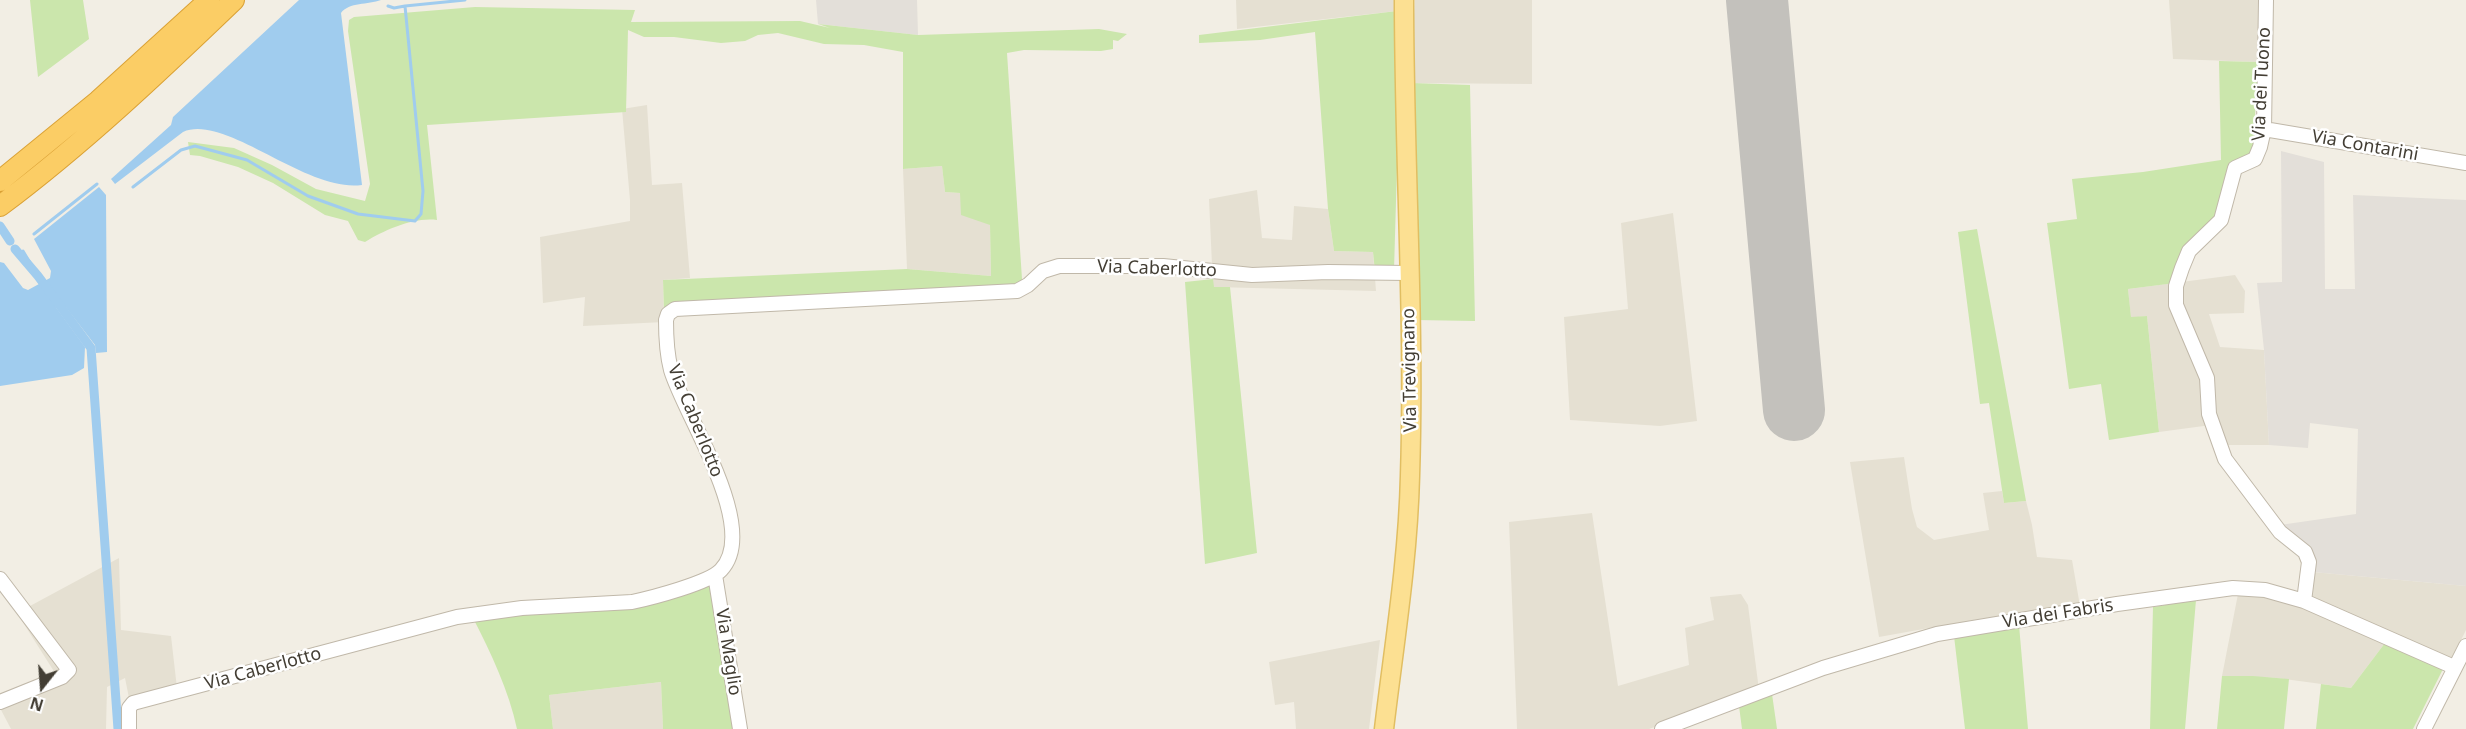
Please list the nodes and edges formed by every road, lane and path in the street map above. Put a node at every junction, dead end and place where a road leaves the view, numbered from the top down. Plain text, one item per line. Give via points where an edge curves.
1 (209, 0) edge
2 (234, 0) edge
3 (2266, 0) edge
4 (1404, 5) edge
5 (2264, 129) junction
6 (2466, 163) edge
7 (0, 181) edge
8 (0, 206) edge
9 (1408, 273) junction
10 (715, 575) junction
11 (0, 579) edge
12 (2304, 601) junction
13 (2466, 646) edge
14 (2454, 667) junction
15 (0, 702) edge
16 (129, 729) edge
17 (741, 729) edge
18 (1384, 729) edge
19 (1662, 729) edge
20 (2424, 729) edge

1 - 7 highway via 106,94
2 - 8 highway via 128,100
3 - 5 street, Via dei Tuono
4 - 9 main road, Via Trevignano
5 - 6 street, Via Contarini
5 - 12 street, Via dei Tuono via 2255,159 2235,168 2221,220 2189,251 2176,286 2176,305 2207,378 2209,414 2225,459 2280,532 2305,552 2309,562
9 - 10 street, Via Caberlotto via 1252,275 1163,266 1059,266 1043,271 1017,291 675,309 666,320 671,370 730,511 731,548 727,561
9 - 18 main road, Via Trevignano via 1408,526
10 - 16 street, Via Caberlotto via 632,602 522,608 457,617 134,703 129,708
10 - 17 street, Via Maglio
11 - 15 street via 69,670 65,676
12 - 14 street, Via dei Fabris
12 - 19 street, Via dei Fabris via 2265,590 2233,588 1937,634 1823,668
13 - 14 street
14 - 20 street

